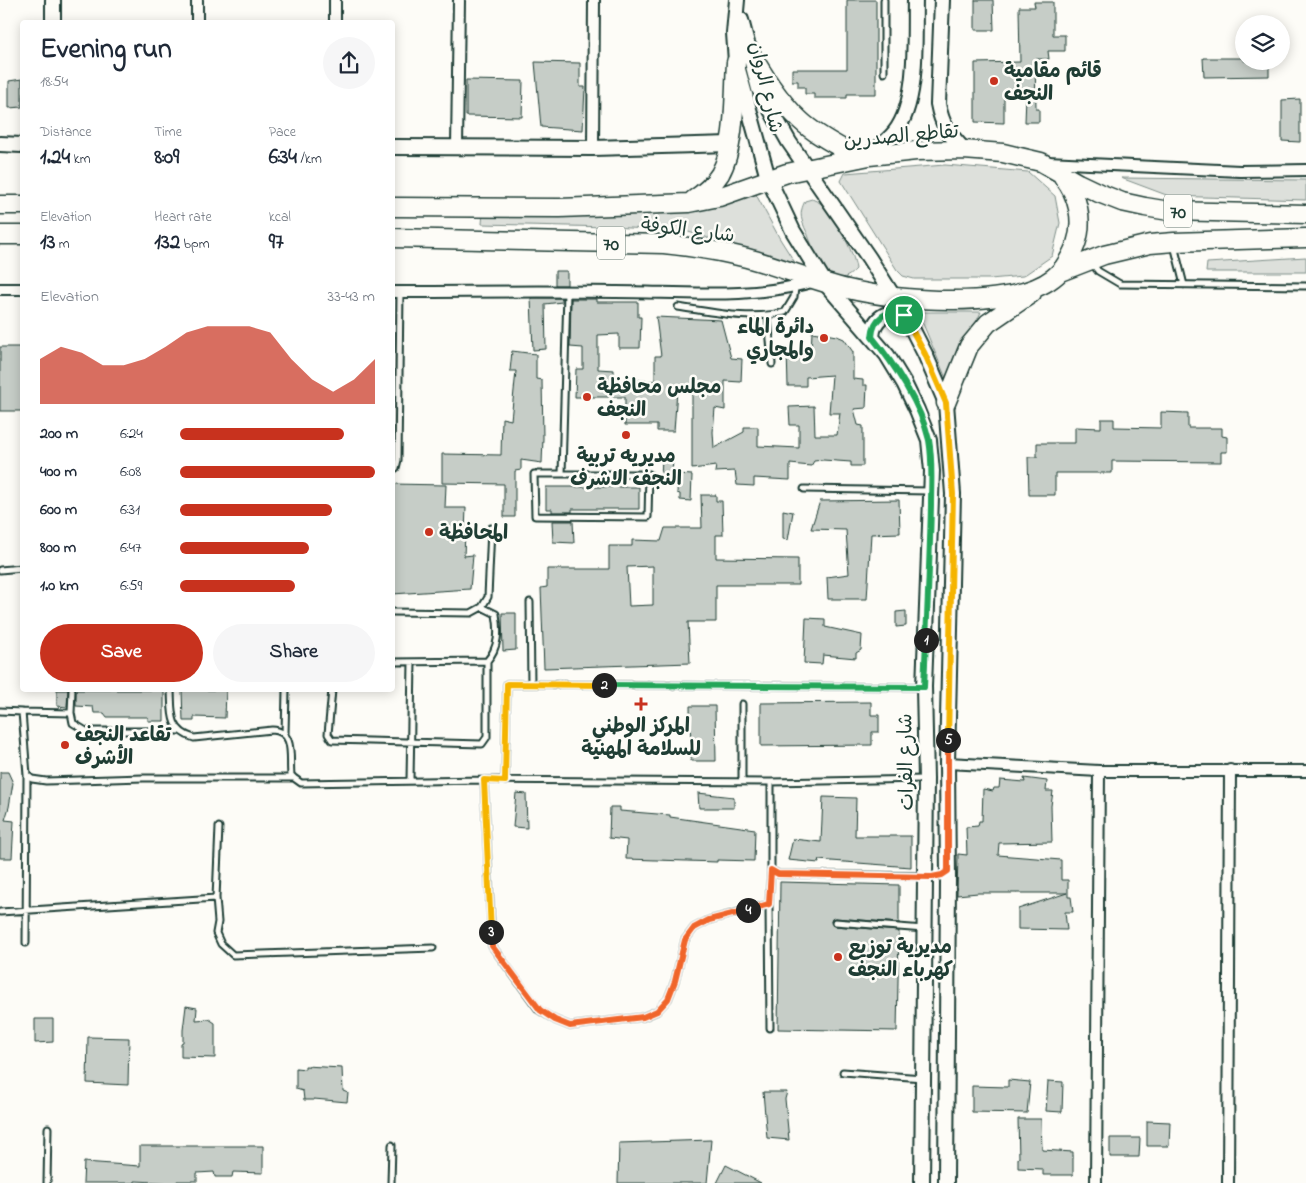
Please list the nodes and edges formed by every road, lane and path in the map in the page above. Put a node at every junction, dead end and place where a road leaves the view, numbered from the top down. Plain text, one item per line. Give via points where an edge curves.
1 (53, 0) edge
2 (197, 0) edge
3 (335, 0) edge
4 (460, 0) edge
5 (594, 0) edge
6 (884, 0) edge
7 (914, 0) edge
8 (942, 0) edge
9 (737, 2) edge
10 (53, 20) edge
11 (197, 20) edge
12 (335, 20) edge
13 (747, 47) junction
14 (736, 62) junction
15 (884, 73) dead end
16 (0, 144) edge
17 (730, 144) junction
18 (20, 145) edge
19 (395, 147) edge
20 (457, 148) junction
21 (593, 148) junction
22 (964, 150) junction
23 (864, 157) junction
24 (1041, 162) junction
25 (806, 168) junction
26 (1306, 170) edge
27 (1057, 171) junction
28 (768, 178) junction
29 (689, 203) junction
30 (0, 205) edge
31 (20, 205) edge
32 (395, 207) edge
33 (1306, 214) edge
34 (0, 235) edge
35 (20, 235) edge
36 (395, 238) edge
37 (1306, 238) edge
38 (1174, 242) junction
39 (1089, 260) junction
40 (1060, 272) junction
41 (821, 282) junction
42 (1045, 284) junction
43 (1184, 286) junction
44 (1306, 286) edge
45 (795, 287) junction
46 (0, 289) edge
47 (20, 289) edge
48 (568, 291) junction
49 (396, 292) edge
50 (892, 296) junction
51 (678, 307) dead end
52 (904, 315) junction
53 (768, 316) junction
54 (872, 337) junction
55 (772, 364) dead end
56 (946, 403) junction
57 (395, 468) edge
58 (562, 474) junction
59 (804, 489) dead end
60 (931, 491) junction
61 (490, 528) dead end
62 (20, 568) edge
63 (0, 570) edge
64 (530, 602) dead end
65 (482, 607) junction
66 (395, 612) edge
67 (487, 660) junction
68 (395, 662) edge
69 (412, 662) junction
70 (531, 684) junction
71 (924, 687) junction
72 (72, 692) edge
73 (171, 692) edge
74 (286, 692) edge
75 (332, 692) edge
76 (742, 704) dead end
77 (0, 711) edge
78 (22, 712) junction
79 (71, 713) junction
80 (179, 731) junction
81 (285, 734) junction
82 (410, 743) junction
83 (947, 763) junction
84 (1230, 770) junction
85 (1306, 771) edge
86 (1099, 772) junction
87 (27, 775) junction
88 (294, 778) junction
89 (926, 779) junction
90 (410, 780) junction
91 (484, 780) junction
92 (505, 781) junction
93 (742, 782) junction
94 (771, 782) junction
95 (219, 827) dead end
96 (771, 870) junction
97 (948, 871) junction
98 (925, 876) junction
99 (216, 898) junction
100 (769, 904) junction
101 (26, 911) junction
102 (0, 912) edge
103 (948, 920) junction
104 (836, 922) dead end
105 (925, 924) junction
106 (26, 944) dead end
107 (433, 948) dead end
108 (770, 1028) dead end
109 (843, 1072) dead end
110 (924, 1078) junction
111 (48, 1128) dead end
112 (392, 1145) dead end
113 (47, 1183) edge
114 (391, 1183) edge
115 (922, 1183) edge
116 (946, 1183) edge
117 (1096, 1183) edge
118 (1228, 1183) edge

1 - 10 main road
2 - 11 street
3 - 12 street
4 - 20 street
5 - 21 street
6 - 15 lane
7 - 23 main road via 914,61 908,104 895,132
8 - 22 main road via 940,119
9 - 13 main road, شارع الروان
9 - 14 main road, شارع الروان
13 - 23 highway via 766,80 802,122 828,140
13 - 25 main road, شارع الروان via 759,89
14 - 17 highway
14 - 28 main road, شارع الروان
16 - 18 main road
17 - 21 main road
17 - 29 highway via 720,173 710,188
19 - 20 main road
20 - 21 main road
22 - 23 highway, تقاطع الصدرين / 70
22 - 24 highway, تقاطع الصدرين / 70 via 1003,153
23 - 25 highway, تقاطع الصدرين / 70
24 - 26 street via 1240,171
24 - 27 highway, تقاطع الصدرين / 70
25 - 28 highway, شارع الكوفة / 70
25 - 50 main road, شارع الروان
27 - 33 highway, 70 via 1099,193 1145,207 1169,211
27 - 40 highway via 1070,186 1080,220 1071,257
28 - 29 highway, شارع الكوفة / 70 via 719,197
28 - 41 main road, شارع الروان
29 - 32 highway, شارع الكوفة / 70 via 560,208
30 - 31 highway
34 - 35 highway
36 - 41 highway, شارع الكوفة / 70 via 685,246 742,257
37 - 38 highway, 70
38 - 39 highway, 70 via 1127,248
38 - 43 lane
39 - 40 highway, 70
39 - 43 lane via 1098,271 1120,284
40 - 42 highway, 70
41 - 45 street
41 - 50 highway, 70
41 - 54 main road, شارع الفرات
42 - 50 highway, 70 via 1030,290 976,299 922,300
42 - 56 highway via 988,322 969,346
43 - 44 lane
45 - 48 street via 730,293
45 - 53 lane via 794,297 785,312
46 - 47 street
48 - 49 street
48 - 58 lane
49 - 57 lane via 398,460
50 - 52 main road, شارع الفرات
51 - 53 lane via 742,316
52 - 54 main road via 889,312 882,316 872,329
52 - 56 main road, شارع الفرات
53 - 55 lane
54 - 60 main road, شارع الفرات via 896,368 929,440
56 - 83 main road, شارع الفرات via 953,494
58 - 58 lane via 649,474 648,517 535,516 534,474
59 - 60 lane
60 - 71 main road, شارع الفرات
61 - 65 lane via 488,597
62 - 63 lane
64 - 70 lane
65 - 66 lane via 472,613
65 - 67 lane via 496,614 498,626 497,645
67 - 69 lane
67 - 82 lane via 487,737 482,744
68 - 69 lane
69 - 82 lane
70 - 71 lane
70 - 92 lane via 507,684
71 - 89 main road, شارع الفرات
72 - 79 lane
73 - 80 lane via 172,716
74 - 81 lane
75 - 82 lane via 328,734 332,740
76 - 93 lane
77 - 78 lane
78 - 79 lane
78 - 87 lane
79 - 80 lane via 72,723 86,731
80 - 81 lane via 194,738 272,730
81 - 88 lane via 290,742
82 - 90 lane
83 - 86 street
83 - 97 main road, شارع الفرات
84 - 85 street
84 - 86 street
84 - 118 street
86 - 117 street
87 - 88 lane via 46,781
87 - 101 lane
88 - 90 lane via 301,783
89 - 94 lane
89 - 98 main road, شارع الفرات
90 - 91 lane
91 - 92 lane
91 - 100 lane via 492,946 540,1010 555,1020 570,1026 643,1017 657,1011 668,999 685,940 694,928 709,920
92 - 93 lane
93 - 94 lane
94 - 96 lane
95 - 99 lane
96 - 98 lane via 778,874
96 - 100 lane
97 - 98 main road via 936,877
97 - 103 main road, شارع الفرات
98 - 105 main road, شارع الفرات
99 - 101 lane
99 - 107 lane via 216,933 233,955
100 - 108 lane
101 - 102 lane
101 - 106 lane
103 - 105 main road via 938,914 931,915
103 - 116 main road, شارع الفرات
104 - 105 lane
105 - 110 main road, شارع الفرات
109 - 110 lane
110 - 115 main road, شارع الفرات
111 - 113 lane
112 - 114 lane

